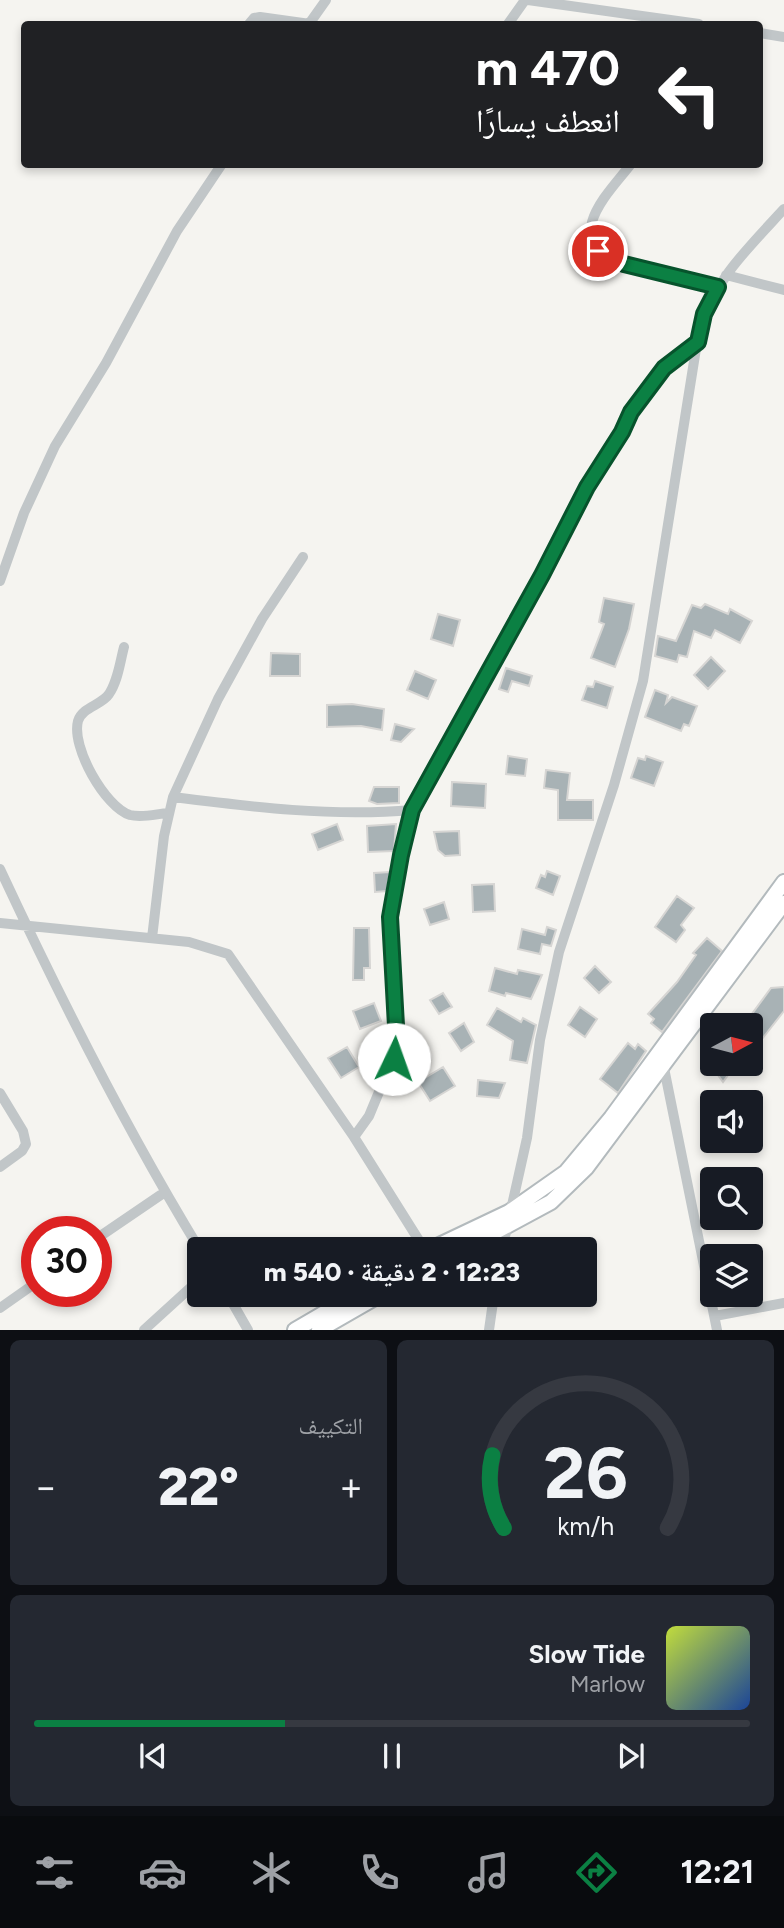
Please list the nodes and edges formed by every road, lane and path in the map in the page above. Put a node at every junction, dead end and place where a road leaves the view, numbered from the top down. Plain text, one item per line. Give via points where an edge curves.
1 (326, 0) edge
2 (526, 0) edge
3 (252, 21) edge
4 (289, 21) edge
5 (312, 21) edge
6 (510, 21) edge
7 (677, 21) edge
8 (763, 34) edge
9 (784, 37) edge
10 (219, 168) edge
11 (628, 168) edge
12 (784, 209) edge
13 (726, 275) junction
14 (718, 287) junction
15 (784, 290) edge
16 (698, 342) junction
17 (303, 557) dead end
18 (0, 581) edge
19 (124, 648) dead end
20 (173, 797) junction
21 (412, 810) junction
22 (168, 813) junction
23 (0, 869) edge
24 (784, 882) edge
25 (784, 903) edge
26 (0, 923) edge
27 (28, 925) junction
28 (152, 938) junction
29 (663, 1063) junction
30 (0, 1093) edge
31 (354, 1137) junction
32 (0, 1167) edge
33 (165, 1192) junction
34 (507, 1219) junction
35 (112, 1229) edge
36 (192, 1237) edge
37 (419, 1237) edge
38 (461, 1237) edge
39 (481, 1237) edge
40 (504, 1237) edge
41 (187, 1291) edge
42 (21, 1293) edge
43 (784, 1303) edge
44 (235, 1307) edge
45 (334, 1307) edge
46 (358, 1307) edge
47 (492, 1307) edge
48 (0, 1308) edge
49 (715, 1316) junction
50 (144, 1329) edge
51 (248, 1329) edge
52 (295, 1329) edge
53 (319, 1329) edge
54 (489, 1329) edge
55 (717, 1329) edge

1 - 5 street
2 - 6 street
2 - 7 street
3 - 4 street via 260,17
8 - 9 street
10 - 18 street via 177,231 55,446
11 - 14 street via 592,222 598,251 624,264
12 - 13 street
13 - 14 street
13 - 15 street
14 - 16 street via 704,314
16 - 21 street via 664,368 631,412
16 - 34 street via 643,681 559,952 540,1040 527,1138
17 - 20 street via 218,699
19 - 22 street via 109,694 80,716 78,740 97,782 118,808 130,815
20 - 21 street via 357,814
20 - 22 street
21 - 31 street via 390,917 396,1051 369,1116
22 - 28 street
23 - 27 street
24 - 34 main road via 580,1157
25 - 29 main road
26 - 27 street
27 - 28 street
27 - 33 street via 79,1036
28 - 31 street via 228,954
29 - 34 main road via 579,1175 551,1202
29 - 49 street
30 - 32 street via 26,1144
31 - 37 street
33 - 35 street
33 - 36 street
34 - 38 main road
34 - 39 main road
34 - 40 street
41 - 50 street
42 - 48 street
43 - 49 street
44 - 51 street
45 - 52 main road
46 - 53 main road
47 - 54 street
49 - 55 street

